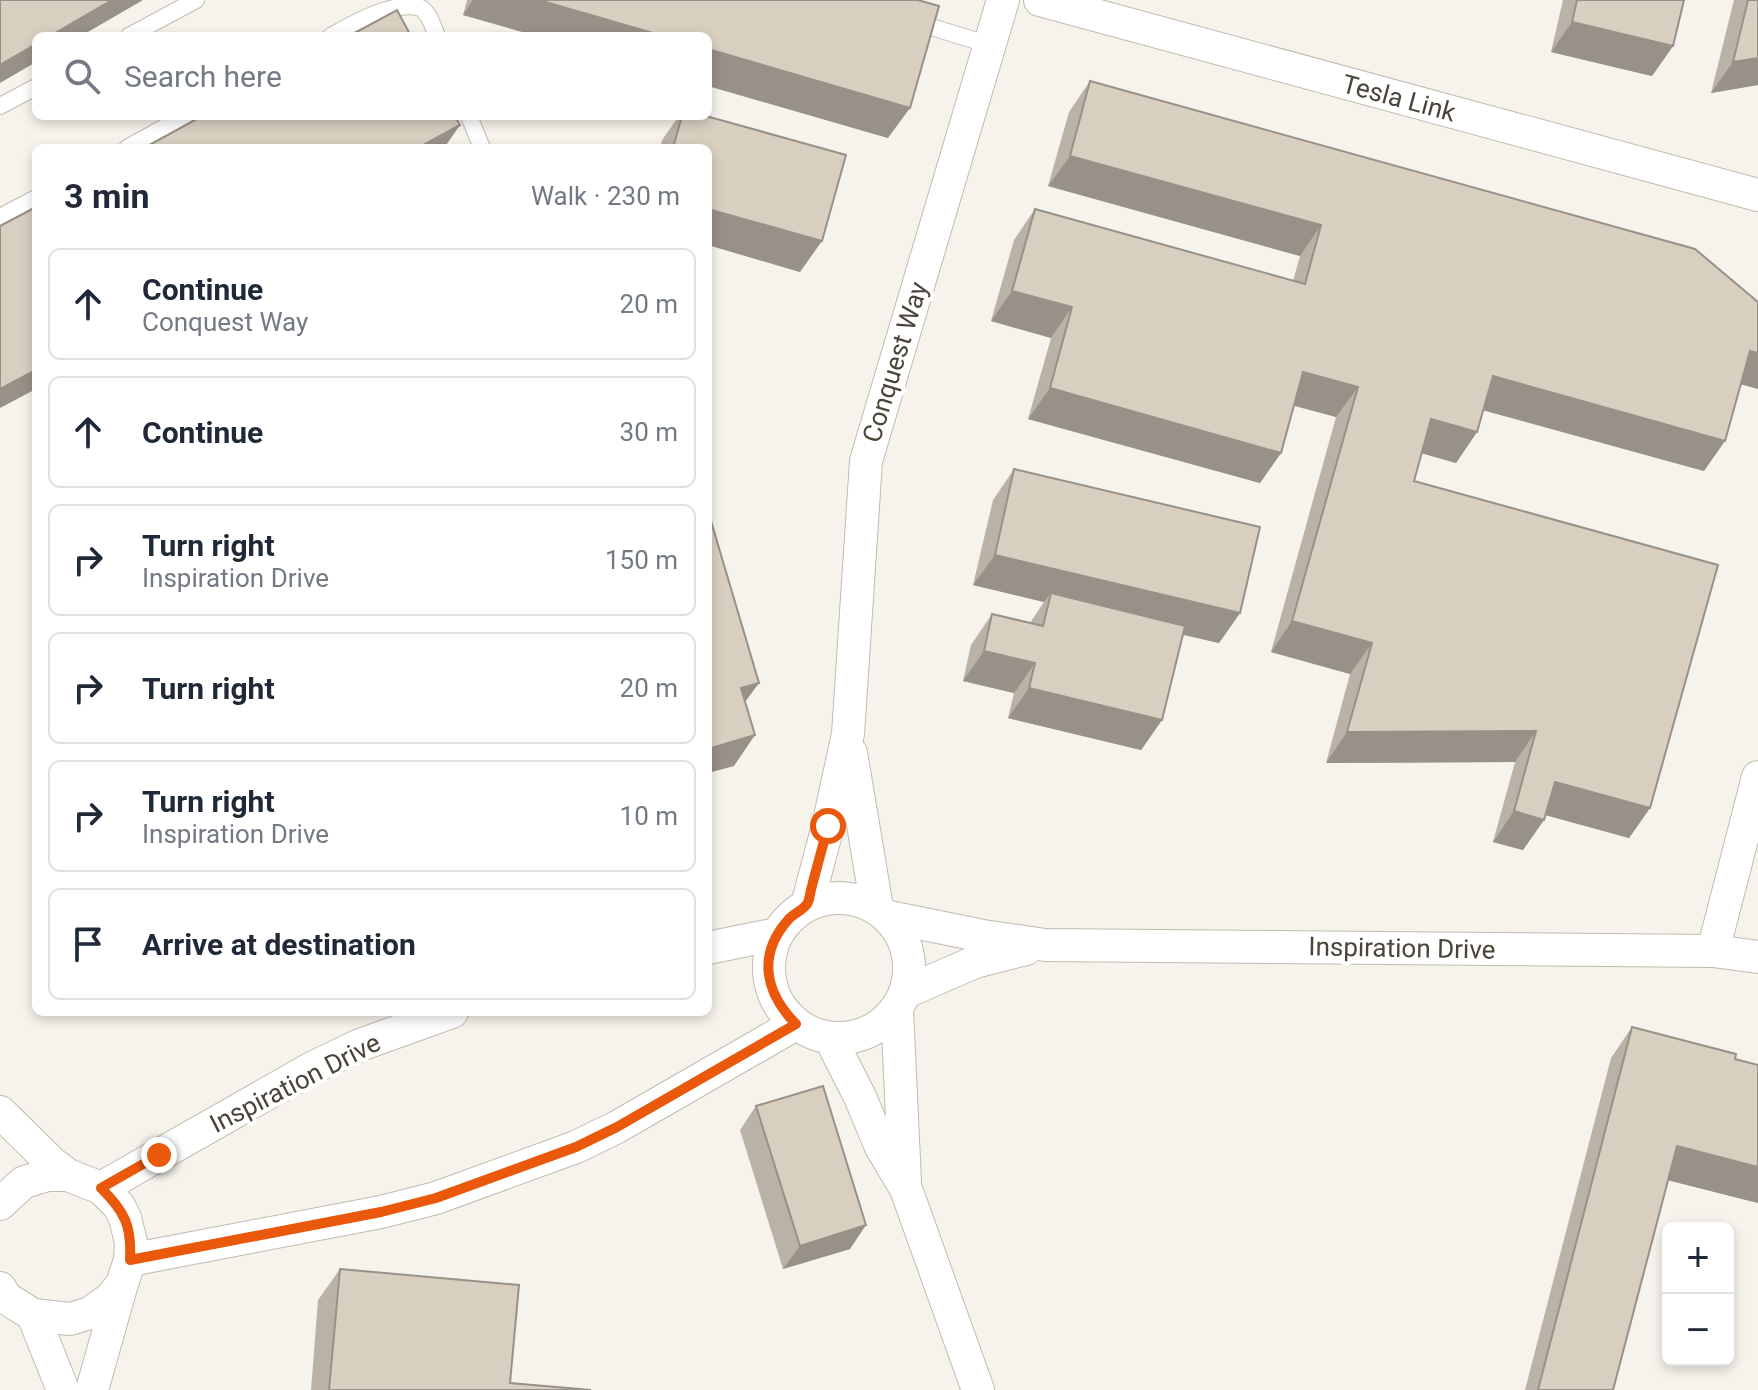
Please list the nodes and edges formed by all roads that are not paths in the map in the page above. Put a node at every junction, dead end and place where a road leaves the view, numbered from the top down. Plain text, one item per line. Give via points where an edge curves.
1 (196, 0) edge
2 (1003, 0) edge
3 (1040, 0) edge
4 (426, 4) edge
5 (903, 18) edge
6 (136, 32) edge
7 (338, 32) edge
8 (436, 32) edge
9 (990, 45) junction
10 (32, 89) edge
11 (0, 106) edge
12 (178, 120) edge
13 (471, 120) edge
14 (134, 144) edge
15 (480, 144) edge
16 (1758, 195) edge
17 (32, 200) edge
18 (0, 217) edge
19 (848, 734) junction
20 (1758, 777) edge
21 (807, 905) junction
22 (883, 912) junction
23 (777, 934) junction
24 (1045, 945) junction
25 (712, 947) edge
26 (1713, 951) junction
27 (1758, 957) edge
28 (902, 1001) junction
29 (441, 1016) edge
30 (796, 1024) junction
31 (830, 1038) junction
32 (0, 1112) edge
33 (68, 1175) junction
34 (101, 1188) junction
35 (906, 1189) junction
36 (0, 1204) edge
37 (126, 1272) junction
38 (10, 1301) edge
39 (63, 1390) edge
40 (92, 1390) edge
41 (978, 1390) edge

1 - 6 lane
2 - 9 street, Conquest Way
3 - 16 street, Tesla Link
4 - 7 lane via 383,7
4 - 8 lane
5 - 9 lane
9 - 19 street, Conquest Way via 866,461
10 - 11 lane
12 - 14 lane
13 - 15 lane
17 - 18 lane
19 - 21 street, Conquest Way
19 - 22 street, Conquest Way
20 - 26 street
21 - 22 street via 830,898 854,899
21 - 23 street
22 - 24 street, Inspiration Drive
22 - 28 street via 909,952
23 - 25 street
23 - 30 street via 768,972 772,992
24 - 26 street, Inspiration Drive
24 - 28 street, Inspiration Drive via 975,962
26 - 27 street, Inspiration Drive
28 - 31 street via 884,1023 867,1033
28 - 35 street
29 - 34 street, Inspiration Drive via 312,1068
30 - 31 street
30 - 37 street via 576,1147 436,1198
31 - 35 street
32 - 33 street
33 - 34 street
33 - 36 street via 24,1182
34 - 37 street via 125,1218 131,1242
35 - 41 street
37 - 38 street via 111,1298 70,1319
37 - 40 street
38 - 39 street

